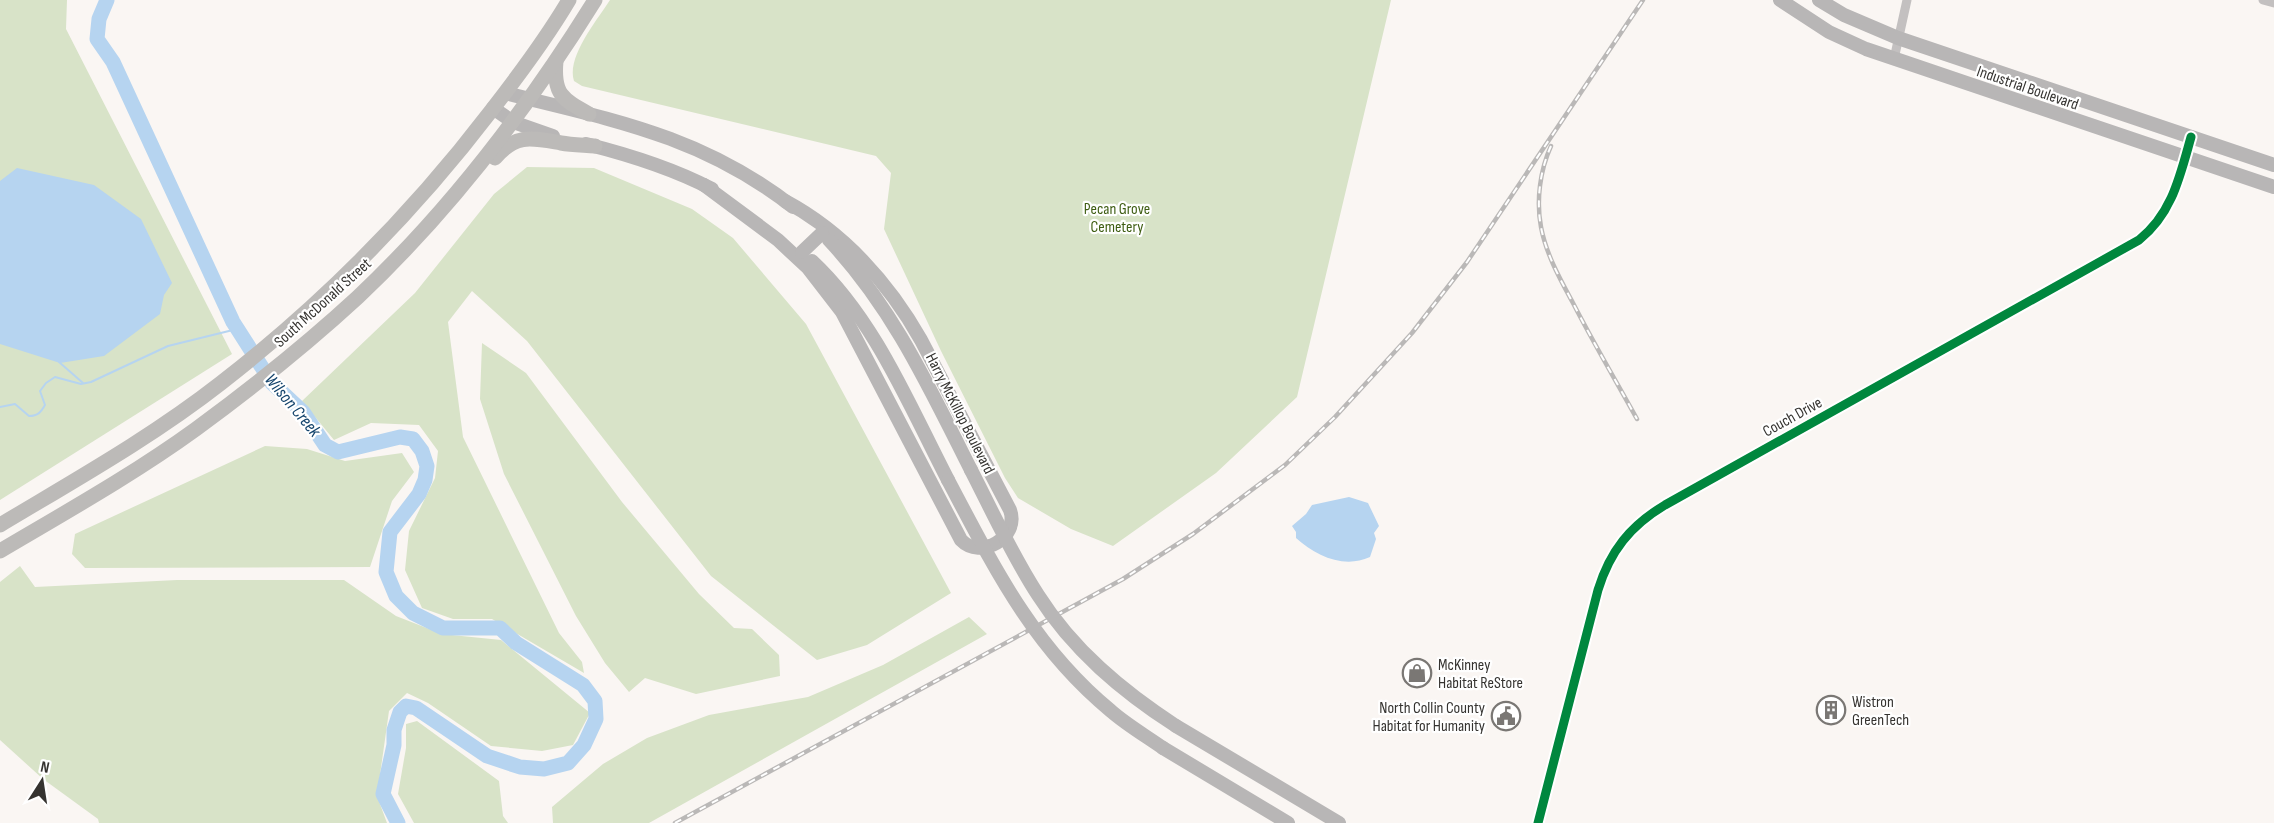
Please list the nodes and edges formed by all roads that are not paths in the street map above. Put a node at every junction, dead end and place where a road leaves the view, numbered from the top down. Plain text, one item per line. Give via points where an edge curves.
1 (569, 0) edge
2 (595, 0) edge
3 (1779, 0) edge
4 (1819, 0) edge
5 (1907, 0) edge
6 (2263, 0) edge
7 (2274, 3) edge
8 (1898, 38) junction
9 (1894, 59) junction
10 (556, 61) junction
11 (505, 93) junction
12 (529, 99) junction
13 (493, 108) junction
14 (589, 114) junction
15 (513, 122) junction
16 (2191, 137) junction
17 (595, 146) junction
18 (2185, 157) junction
19 (2274, 165) edge
20 (704, 185) junction
21 (2274, 187) edge
22 (785, 201) junction
23 (425, 228) junction
24 (822, 233) junction
25 (802, 252) junction
26 (0, 525) edge
27 (0, 551) edge
28 (1288, 823) edge
29 (1339, 823) edge
30 (1538, 823) edge

1 - 11 main road, South McDonald Street
2 - 10 main road, South McDonald Street
3 - 9 main road, Industrial Boulevard via 1829,32
4 - 8 main road, Industrial Boulevard
5 - 8 street
6 - 7 street
8 - 9 street
8 - 16 main road, Industrial Boulevard
9 - 18 main road, Industrial Boulevard
10 - 12 main road, South McDonald Street
10 - 14 main road via 555,82 561,96
11 - 12 main road, Harry McKillop Boulevard
11 - 13 main road, South McDonald Street
12 - 14 main road, Harry McKillop Boulevard
12 - 15 main road, South McDonald Street
13 - 15 main road
13 - 26 main road, South McDonald Street via 417,202 277,338 154,430
14 - 22 main road, Harry McKillop Boulevard via 692,146 741,171
15 - 17 main road
15 - 23 main road, South McDonald Street
16 - 18 street, Couch Drive
16 - 19 main road, Industrial Boulevard
17 - 20 main road via 657,164
17 - 23 main road via 537,138 513,142 503,148 450,211
18 - 21 main road, Industrial Boulevard
18 - 30 street, Couch Drive via 2171,201 2157,224 2139,240 1665,505 1628,533 1611,557 1598,590
20 - 22 main road via 778,240 808,268 842,312 961,540 971,548 984,548 1005,537 1012,526 1010,510 913,326 879,280 843,242 810,214
20 - 25 main road via 773,227
22 - 24 main road, Harry McKillop Boulevard
23 - 27 main road, South McDonald Street via 358,296 234,400 166,449
24 - 25 main road
24 - 29 main road, Harry McKillop Boulevard, bridge via 859,273 895,325 1032,586 1064,631 1111,679 1147,708
25 - 28 main road, bridge via 827,276 874,338 999,578 1070,673 1128,725

